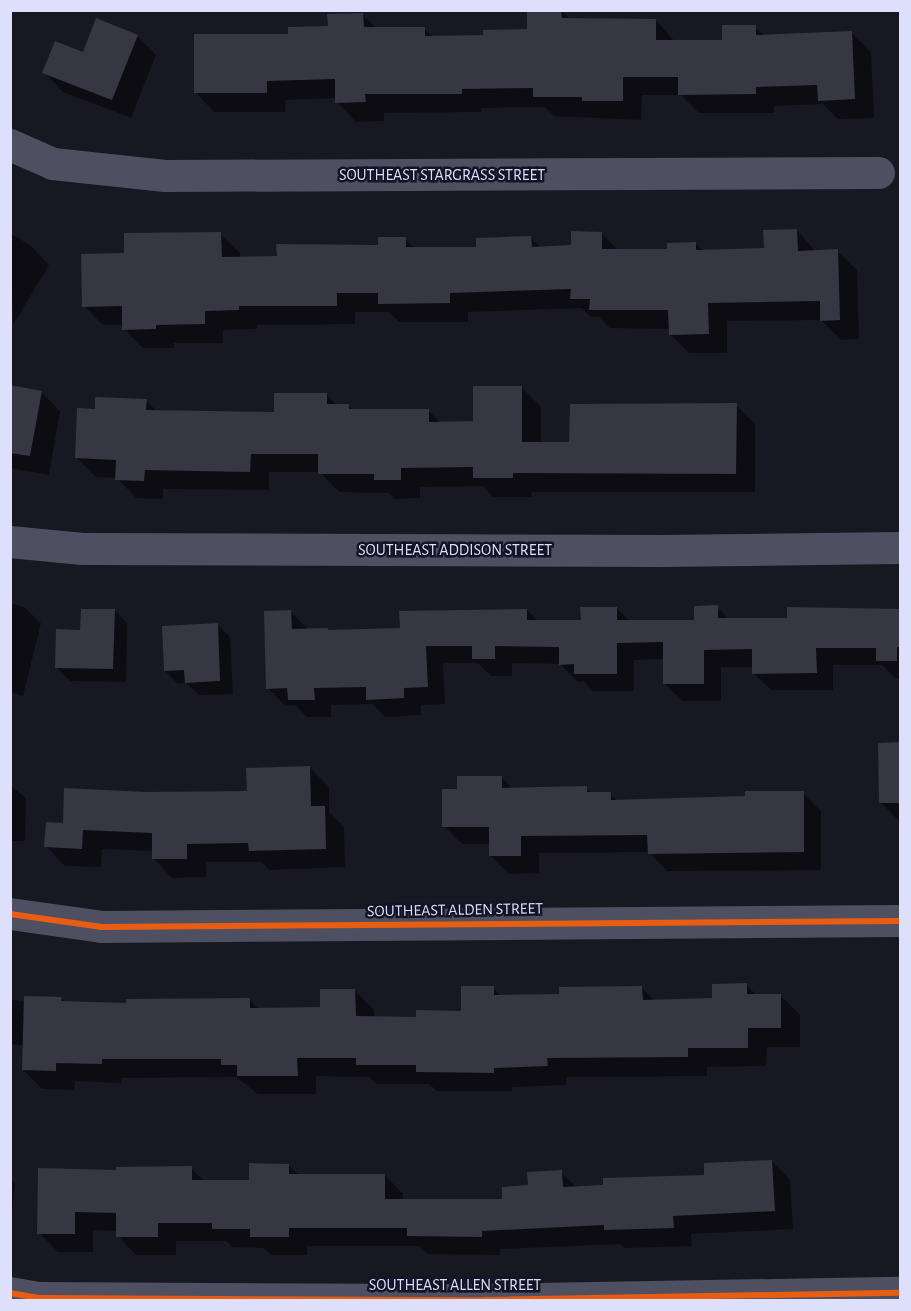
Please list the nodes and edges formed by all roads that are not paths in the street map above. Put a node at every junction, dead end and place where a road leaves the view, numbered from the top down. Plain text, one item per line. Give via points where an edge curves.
1 (10, 145) edge
2 (879, 173) dead end
3 (10, 542) edge
4 (900, 548) edge
5 (10, 914) edge
6 (900, 921) edge
7 (10, 1293) edge
8 (900, 1293) edge

1 - 2 street, SOUTHEAST STARGRASS STREET via 53,164 165,176
3 - 4 street, SOUTHEAST ADDISON STREET via 82,549
5 - 6 street, SOUTHEAST ALDEN STREET via 102,927
7 - 8 street, SOUTHEAST ALLEN STREET via 39,1298 484,1300

